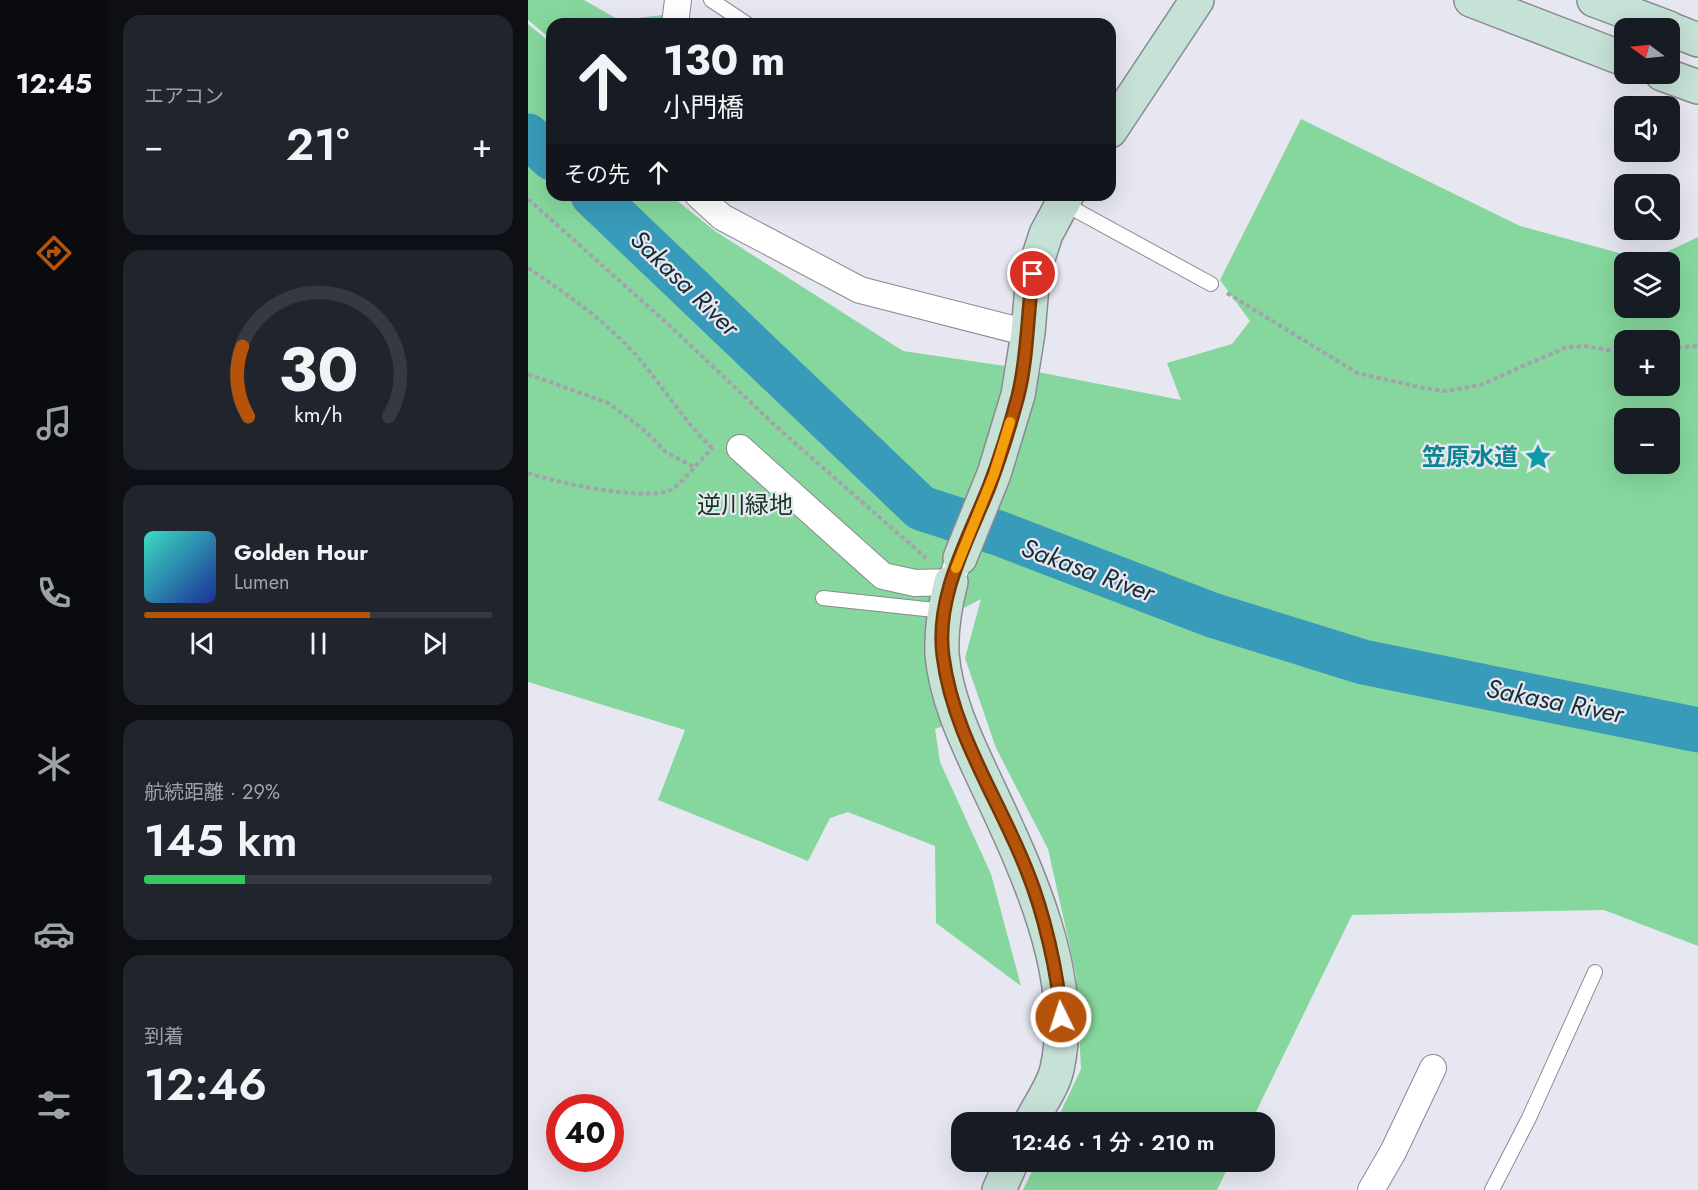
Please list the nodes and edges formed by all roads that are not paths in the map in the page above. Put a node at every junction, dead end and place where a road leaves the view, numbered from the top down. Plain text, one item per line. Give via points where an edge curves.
1 (678, 0) edge
2 (711, 0) edge
3 (1197, 0) edge
4 (1471, 0) edge
5 (1594, 0) edge
6 (676, 18) edge
7 (738, 18) edge
8 (1641, 18) edge
9 (1680, 33) edge
10 (1698, 40) edge
11 (1614, 55) edge
12 (1680, 80) edge
13 (1698, 87) edge
14 (1116, 122) edge
15 (705, 201) edge
16 (1058, 201) edge
17 (1066, 201) edge
18 (1211, 284) road end
19 (1028, 333) junction
20 (740, 448) road end
21 (951, 584) junction
22 (823, 598) dead end
23 (1595, 972) dead end
24 (1434, 1068) dead end
25 (1036, 1112) edge
26 (1007, 1172) edge
27 (999, 1190) edge
28 (1371, 1190) edge
29 (1492, 1190) edge

1 - 6 street
2 - 7 lane
3 - 14 street
4 - 11 street
5 - 8 street
9 - 10 street
12 - 13 street
15 - 19 street via 722,217 860,290
16 - 19 street via 1033,274
17 - 18 lane
19 - 21 street via 1018,395 989,486
20 - 21 street via 883,576 915,583
21 - 22 lane
21 - 25 street via 942,653 948,688 962,731 1028,872 1059,982 1063,1035 1056,1072
23 - 29 lane
24 - 28 street
26 - 27 street

